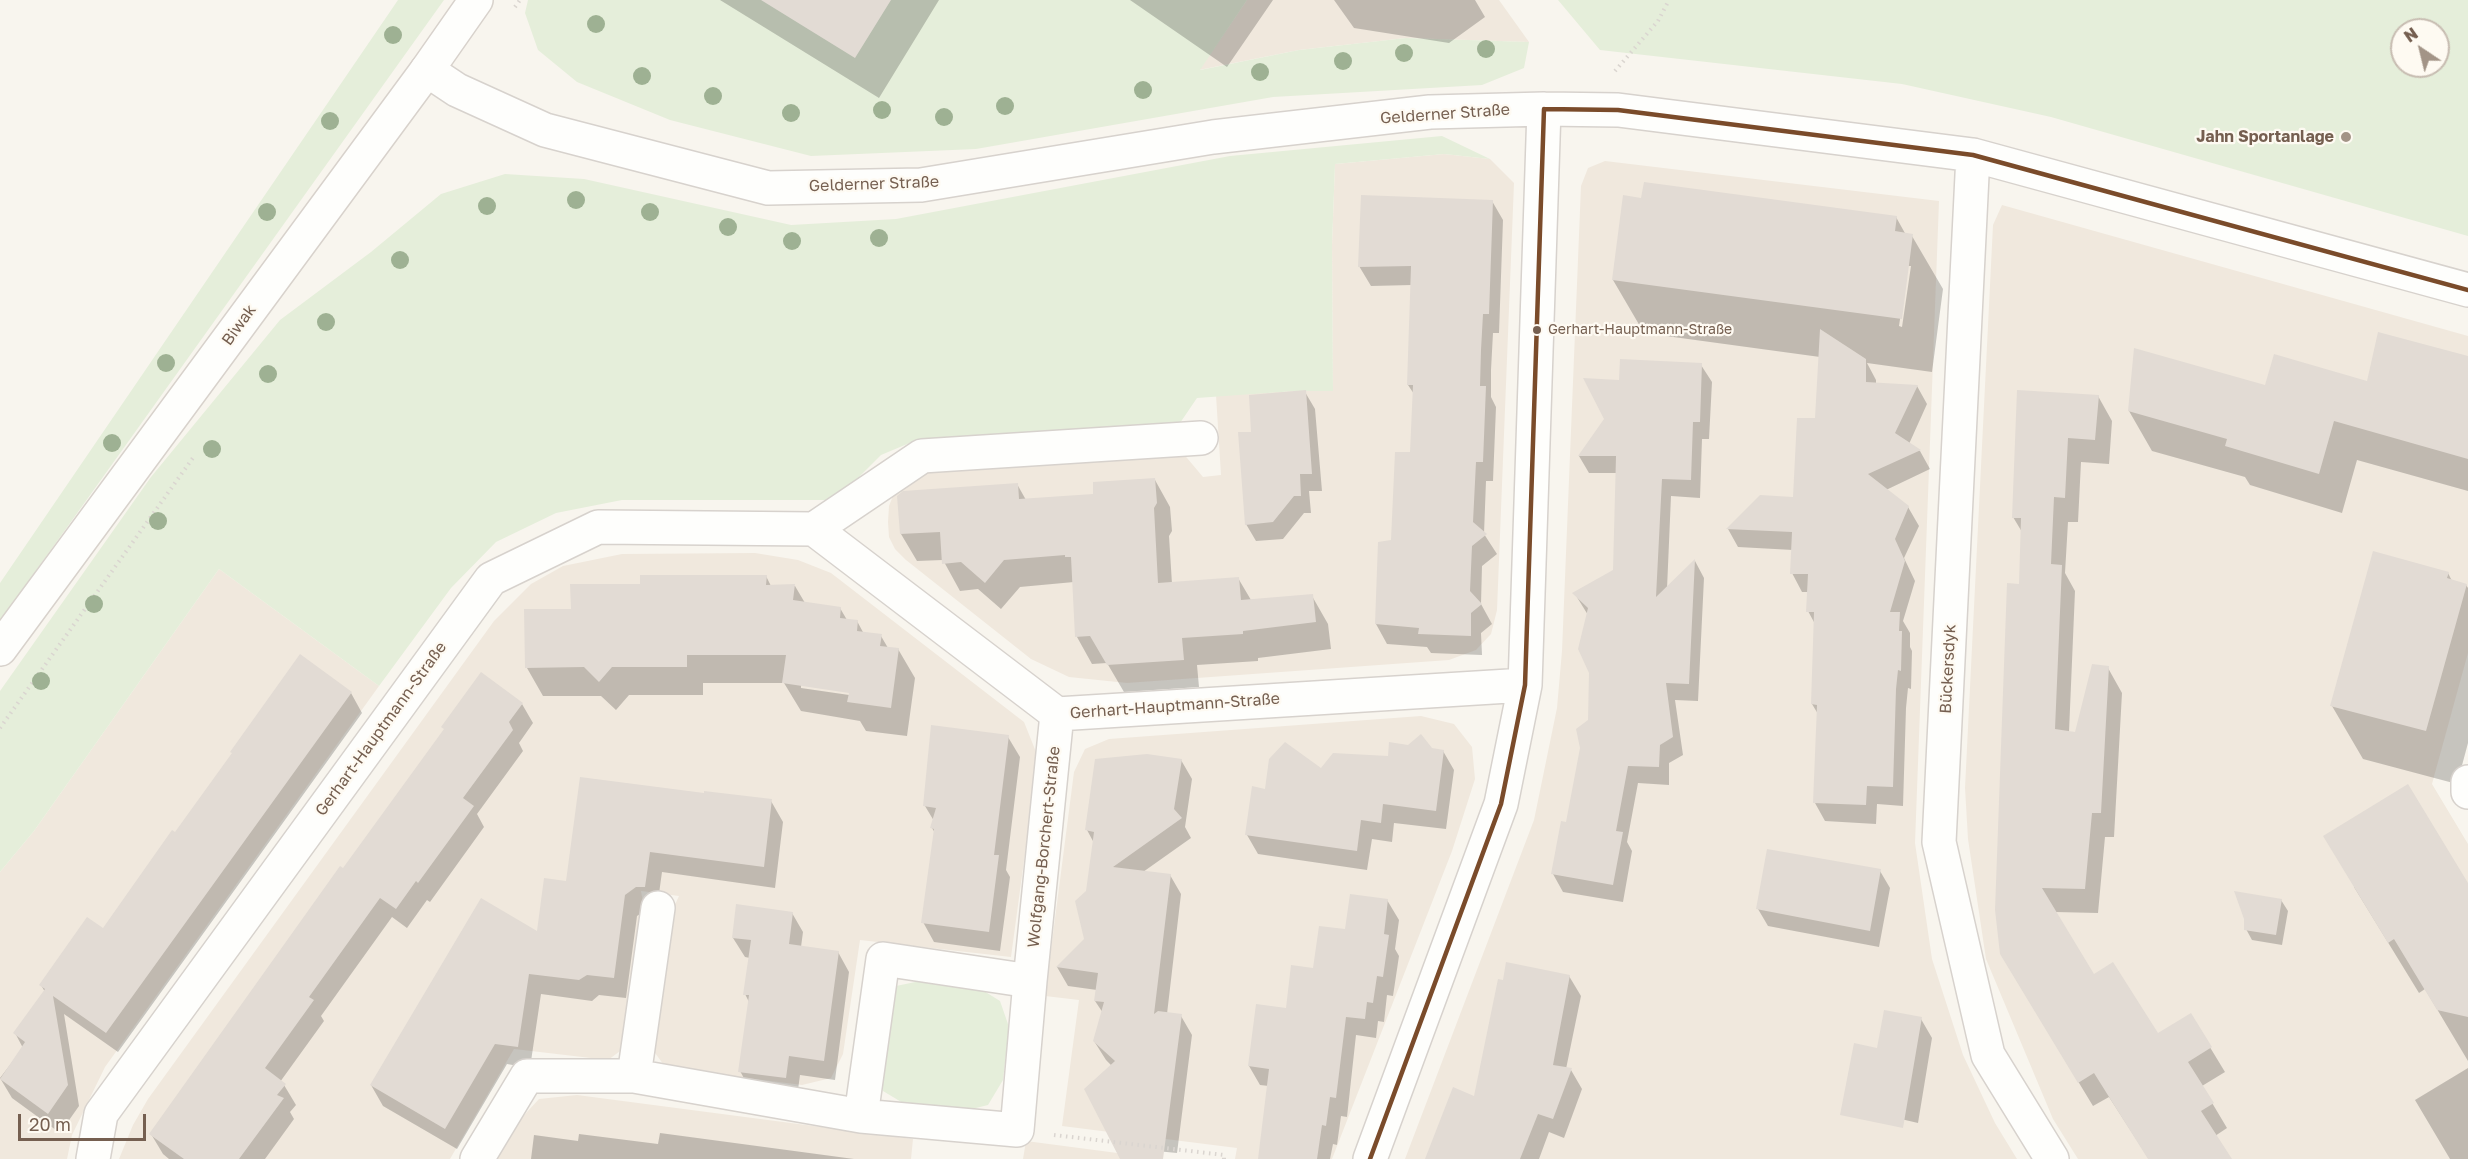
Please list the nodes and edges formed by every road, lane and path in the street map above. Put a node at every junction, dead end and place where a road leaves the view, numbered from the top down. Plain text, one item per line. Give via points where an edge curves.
1 (476, 0) edge
2 (1669, 0) edge
3 (428, 70) junction
4 (1609, 78) dead end
5 (1544, 109) junction
6 (1973, 155) junction
7 (2468, 290) edge
8 (1202, 438) dead end
9 (814, 529) junction
10 (0, 649) edge
11 (1525, 685) junction
12 (1057, 714) junction
13 (2468, 782) edge
14 (2468, 792) edge
15 (658, 908) dead end
16 (1030, 981) junction
17 (634, 1076) junction
18 (861, 1116) junction
19 (1017, 1130) junction
20 (93, 1159) edge
21 (477, 1159) edge
22 (1224, 1159) edge
23 (1370, 1159) edge
24 (2052, 1159) edge

1 - 3 street, Biwak
2 - 4 path via 1658,21
3 - 5 street, Gelderner Straße via 457,90 545,130 768,188 921,185 1213,137 1430,112
3 - 10 street, Biwak
5 - 6 street, Gelderner Straße via 1618,110
5 - 11 street
6 - 7 street, Gelderner Straße
6 - 24 street, Bückersdyk via 1939,843 1988,1055
8 - 9 street via 922,456
9 - 12 street, Gerhart-Hauptmann-Straße
9 - 20 street, Gerhart-Hauptmann-Straße via 598,527 491,579 101,1114
11 - 12 street, Gerhart-Hauptmann-Straße
11 - 23 street via 1501,804
12 - 16 street, Wolfgang-Borchert-Straße
13 - 14 street
15 - 17 street
16 - 18 street via 883,959
16 - 19 street, Wolfgang-Borchert-Straße
17 - 18 street
17 - 21 street via 527,1076
18 - 19 street
19 - 22 path via 1224,1155

